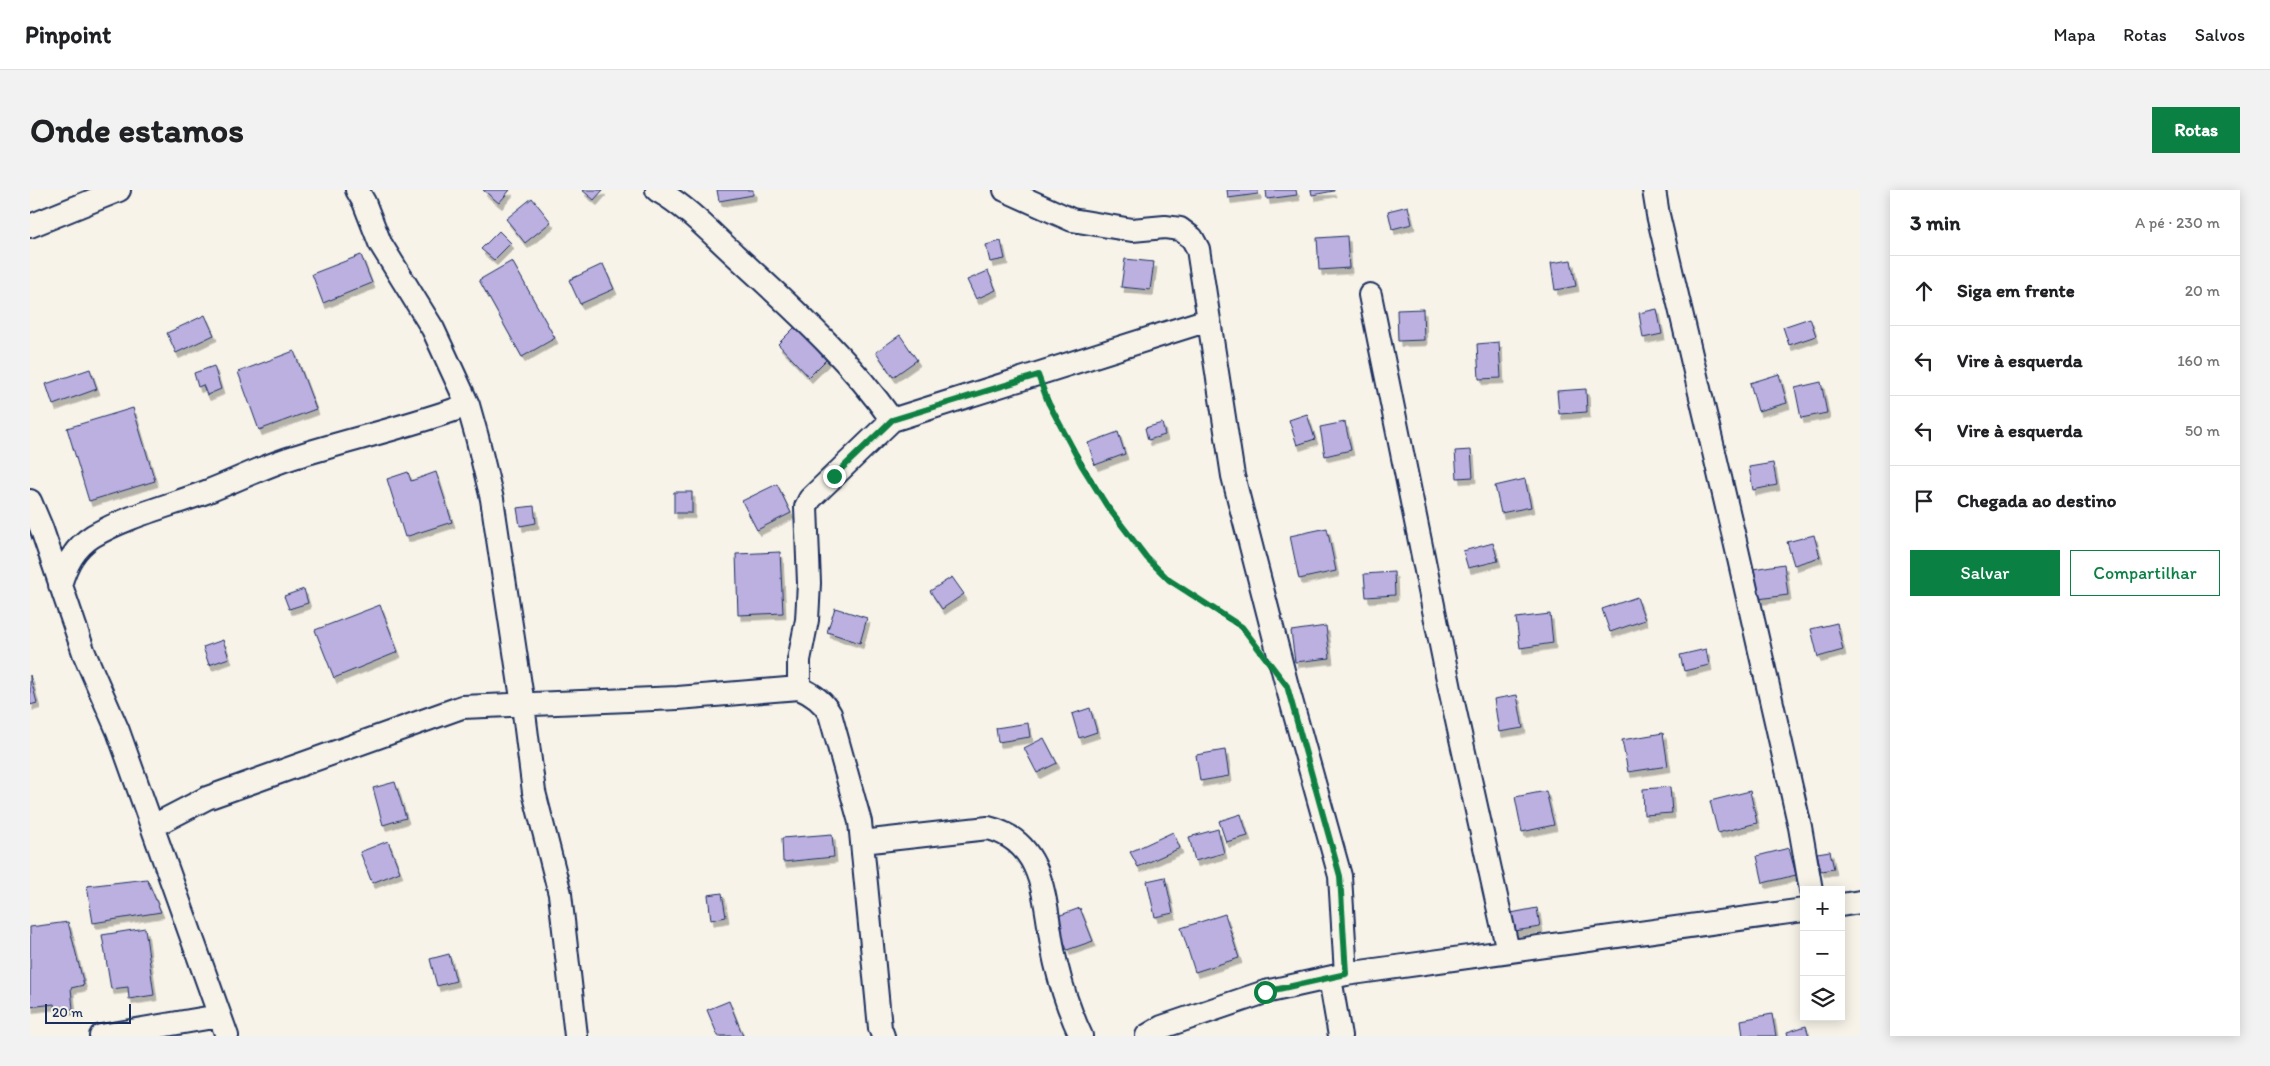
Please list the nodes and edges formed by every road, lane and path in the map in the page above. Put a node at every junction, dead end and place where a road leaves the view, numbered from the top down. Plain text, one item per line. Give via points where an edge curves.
1 (119, 190) edge
2 (657, 190) edge
3 (1005, 190) edge
4 (1654, 190) edge
5 (366, 194) edge
6 (30, 226) edge
7 (1370, 295) dead end
8 (1208, 320) junction
9 (1038, 375) junction
10 (468, 404) junction
11 (892, 420) junction
12 (30, 500) edge
13 (60, 585) junction
14 (1248, 634) dead end
15 (799, 688) junction
16 (523, 705) junction
17 (153, 826) junction
18 (862, 842) junction
19 (1810, 886) edge
20 (1860, 902) edge
21 (1845, 904) edge
22 (1800, 911) edge
23 (1508, 950) junction
24 (1338, 976) junction
25 (223, 1026) edge
26 (101, 1036) edge
27 (576, 1036) edge
28 (883, 1036) edge
29 (1081, 1036) edge
30 (1147, 1036) edge
31 (1340, 1036) edge

1 - 6 street
2 - 11 street via 708,229 819,333
3 - 8 street via 1072,220 1132,230 1180,229 1192,238 1198,249
4 - 19 street via 1738,550
5 - 10 street via 380,243 433,329
7 - 23 street via 1450,688
8 - 9 street
8 - 24 street via 1233,476 1340,876
9 - 11 street
9 - 14 path via 1048,402 1082,466 1107,506 1147,558 1169,580
10 - 13 street via 431,419 292,458 116,526 92,537 79,548 68,561
10 - 16 street via 492,499
11 - 15 street via 810,499 806,507 809,582 807,620 799,660
12 - 13 street
13 - 17 street
15 - 16 street via 678,698
15 - 18 street via 824,703 830,714 860,822
16 - 17 street via 462,708 208,798
16 - 27 street via 534,792 560,894
17 - 25 street
18 - 28 street
18 - 29 street via 988,828 1005,832 1019,842 1033,860 1040,881 1056,963 1070,1013
20 - 21 street
22 - 23 street
23 - 24 street
24 - 30 street via 1265,992 1162,1027
24 - 31 street
25 - 26 street

